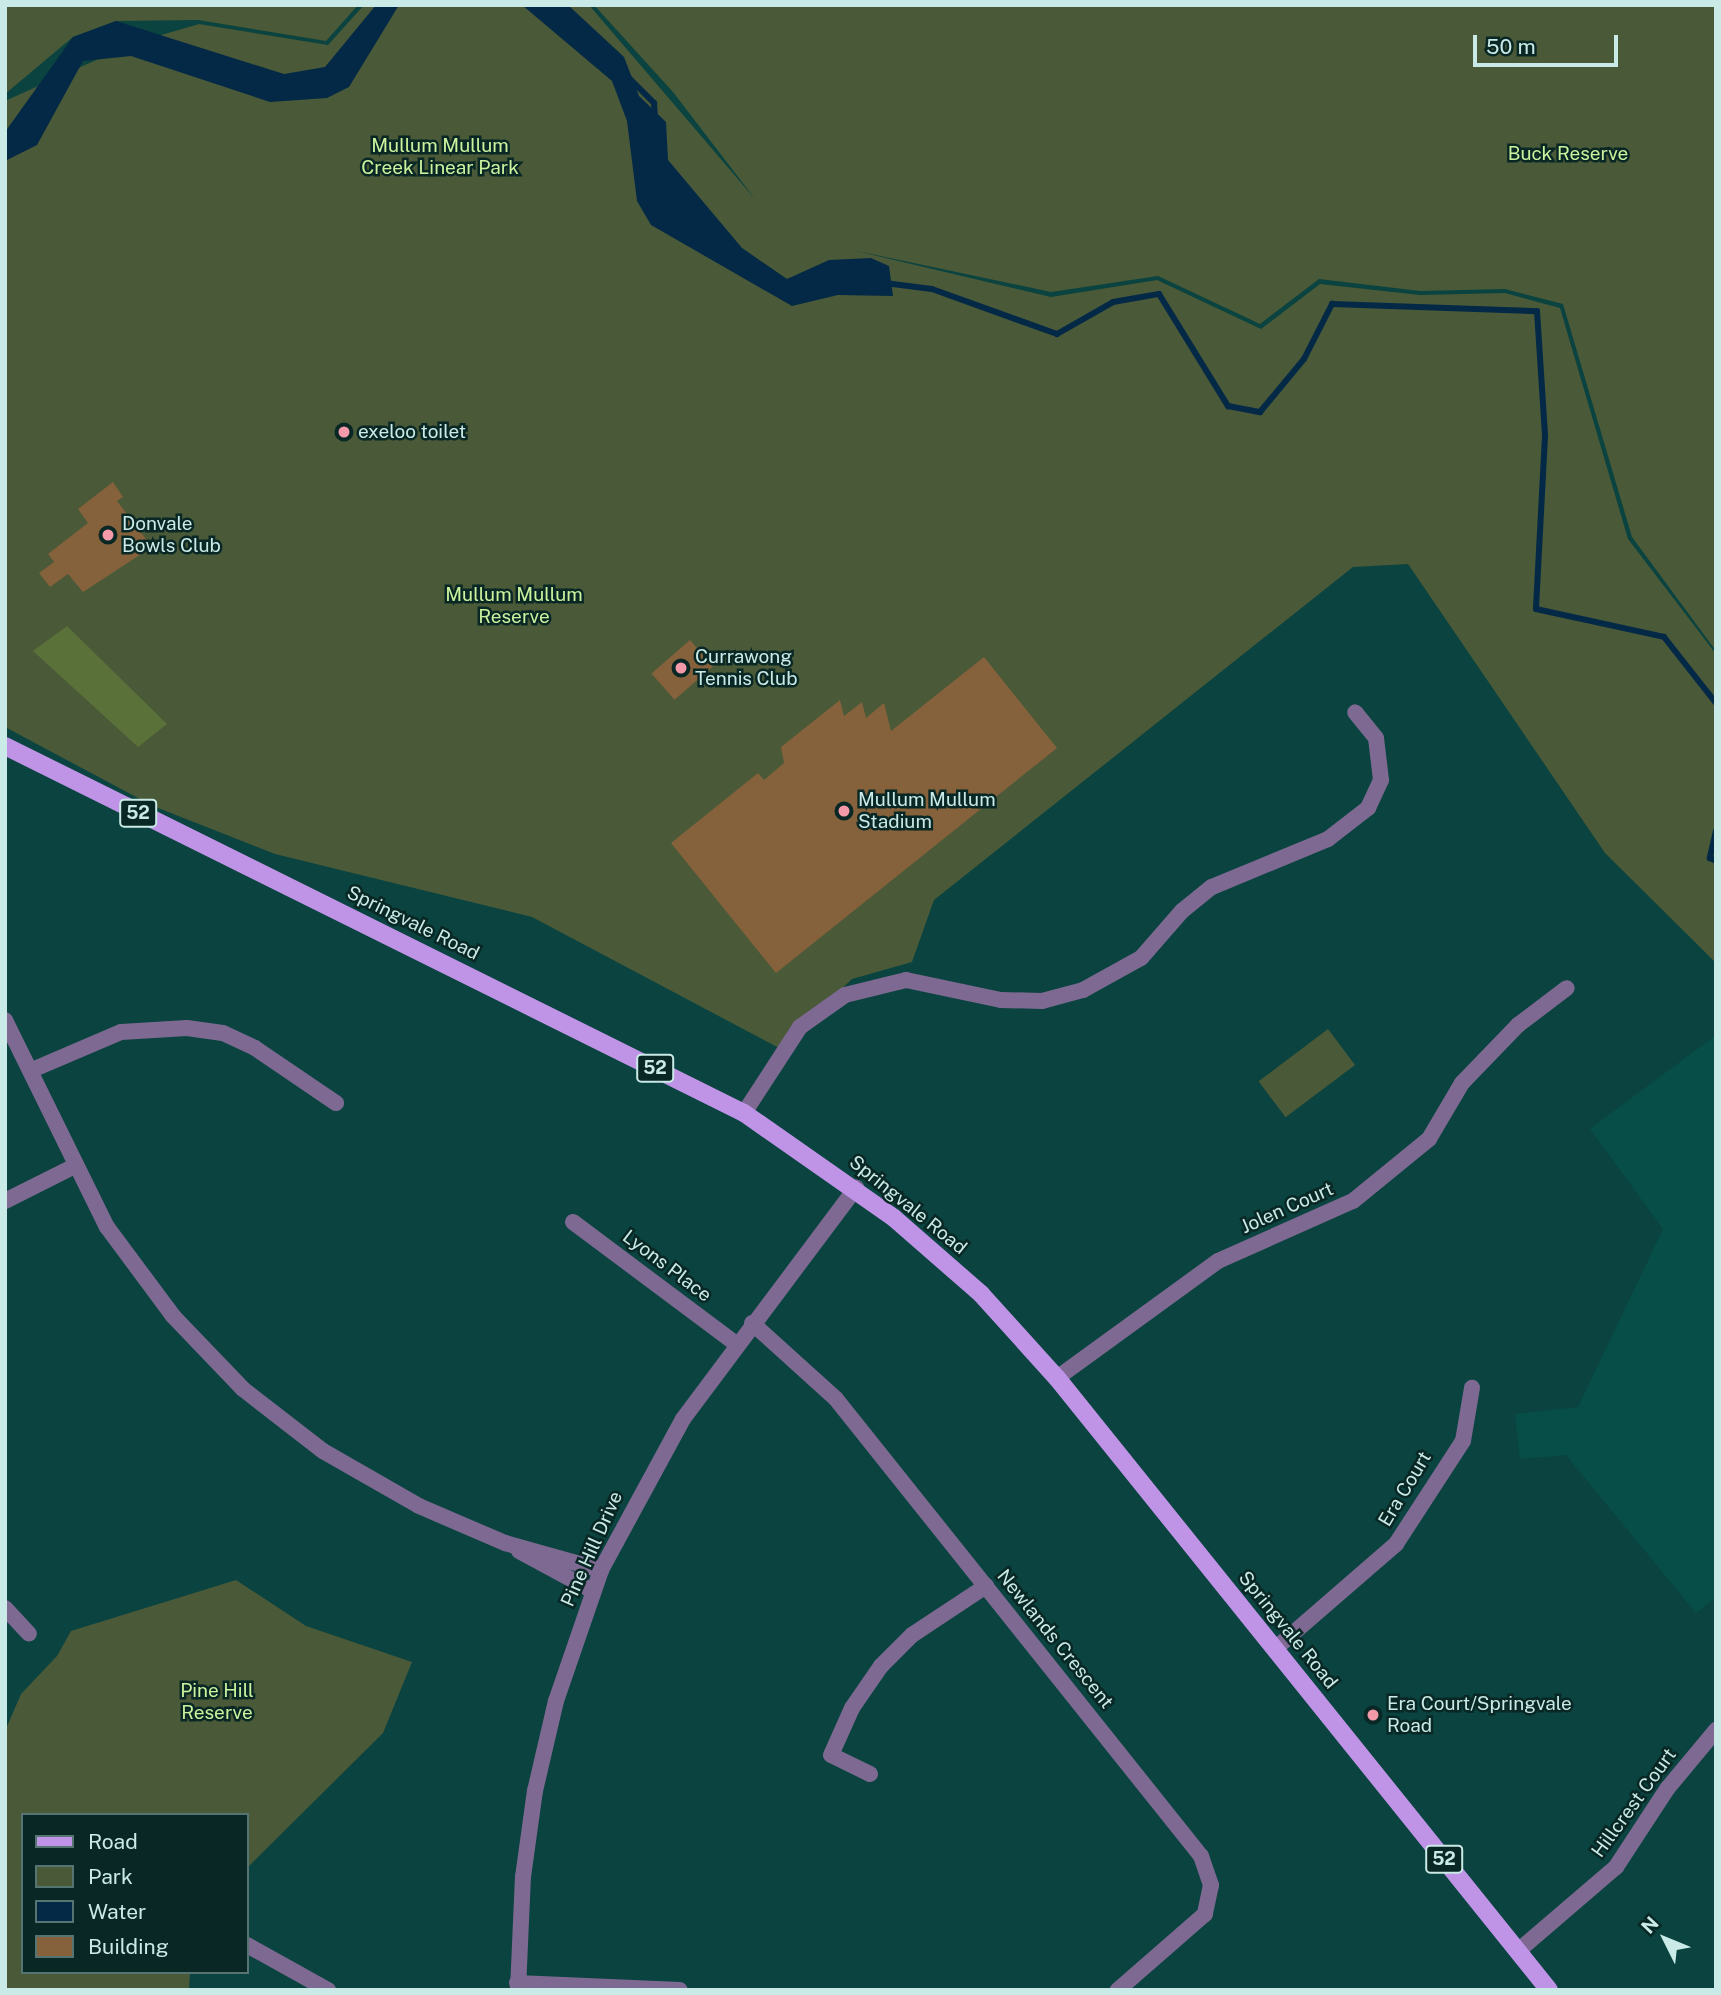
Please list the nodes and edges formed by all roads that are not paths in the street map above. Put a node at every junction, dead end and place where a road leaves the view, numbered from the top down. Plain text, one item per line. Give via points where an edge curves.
1 (1355, 712) dead end
2 (5, 746) edge
3 (1567, 988) dead end
4 (5, 1020) edge
5 (32, 1070) junction
6 (337, 1103) dead end
7 (744, 1113) junction
8 (73, 1167) junction
9 (856, 1188) junction
10 (5, 1201) edge
11 (573, 1222) dead end
12 (752, 1323) junction
13 (736, 1345) junction
14 (1057, 1378) junction
15 (1472, 1388) dead end
16 (505, 1543) junction
17 (601, 1570) junction
18 (986, 1586) junction
19 (593, 1591) junction
20 (5, 1608) edge
21 (29, 1634) dead end
22 (1276, 1648) junction
23 (1716, 1730) edge
24 (870, 1774) dead end
25 (248, 1946) edge
26 (1518, 1951) junction
27 (517, 1986) edge
28 (328, 1990) edge
29 (680, 1990) edge
30 (1118, 1990) edge
31 (1549, 1990) edge

1 - 7 street via 1377,738 1381,780 1368,808 1336,834 1212,887 1182,911 1142,958 1083,990 1042,1000 1001,1000 906,980 845,995 800,1027
2 - 7 main road, Springvale Road / 52
3 - 14 street, Jolen Court via 1518,1026 1462,1083 1429,1139 1353,1201 1217,1261
4 - 5 street
5 - 6 street via 121,1032 187,1028 223,1033 255,1048
5 - 8 street
7 - 9 main road, Springvale Road / 52
8 - 10 street
8 - 16 street via 149,1287 265,1408 392,1492
9 - 12 street, Pine Hill Drive
9 - 14 main road, Springvale Road / 52 via 981,1294
11 - 13 street, Lyons Place
12 - 13 street, Pine Hill Drive
12 - 18 street, Newlands Crescent via 836,1399
13 - 17 street, Pine Hill Drive via 654,1467
14 - 22 main road, Springvale Road / 52
15 - 22 street, Era Court via 1463,1441 1396,1544
16 - 17 street
16 - 19 street
17 - 19 street, Pine Hill Drive
18 - 24 street via 912,1636 881,1666 852,1708 831,1755
18 - 30 street, Newlands Crescent via 1196,1847 1209,1874 1211,1893 1201,1919
19 - 27 street, Pine Hill Drive via 556,1701 535,1791
20 - 21 street
22 - 26 main road, Springvale Road / 52
23 - 26 street, Hillcrest Court via 1667,1789 1616,1867
25 - 28 street
26 - 31 main road, Springvale Road / 52
27 - 29 street

